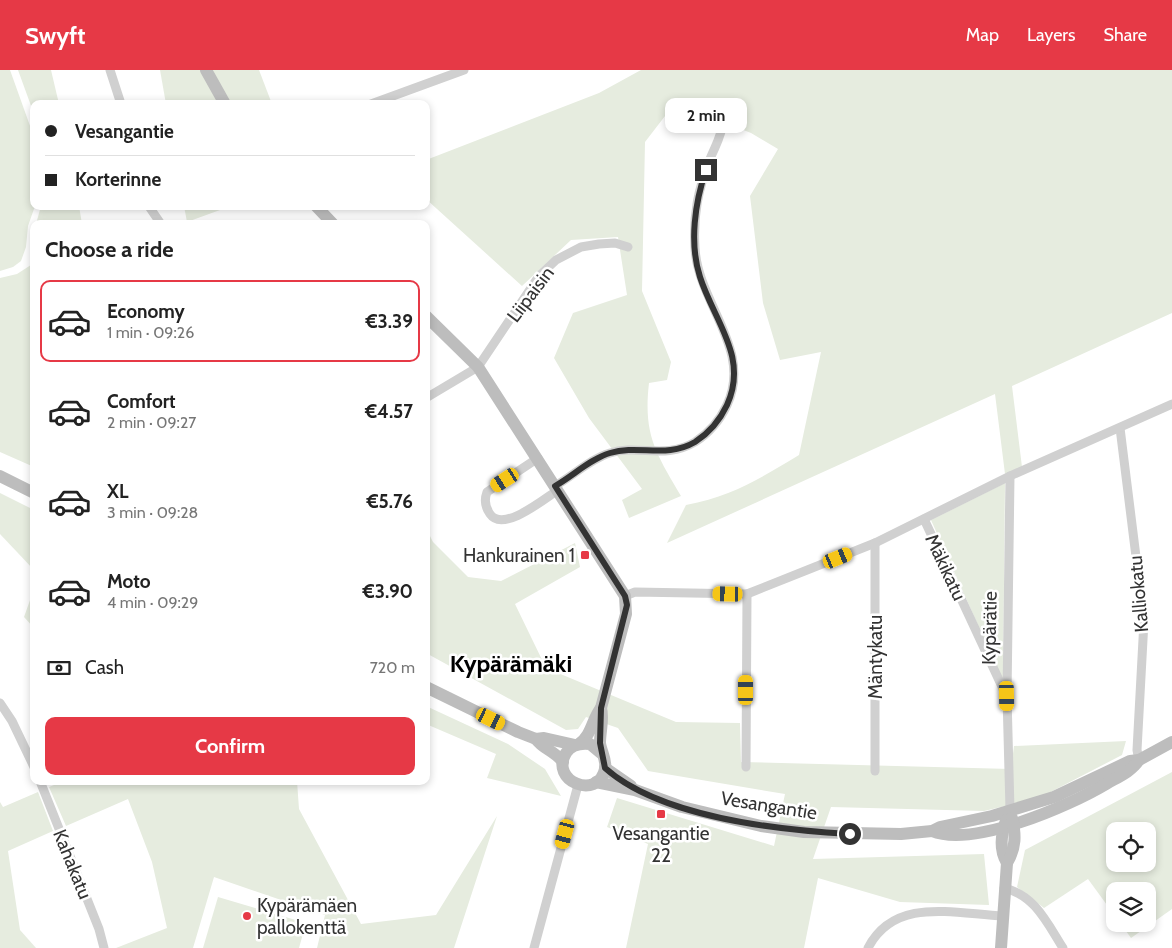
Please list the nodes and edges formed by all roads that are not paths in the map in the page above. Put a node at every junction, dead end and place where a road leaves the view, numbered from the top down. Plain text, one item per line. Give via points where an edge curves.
1 (110, 70) edge
2 (206, 70) edge
3 (464, 70) edge
4 (120, 100) edge
5 (223, 100) edge
6 (382, 100) edge
7 (723, 121) dead end
8 (320, 210) edge
9 (329, 220) edge
10 (628, 247) dead end
11 (430, 320) edge
12 (478, 367) junction
13 (430, 396) edge
14 (1172, 404) edge
15 (1120, 428) junction
16 (538, 458) junction
17 (0, 476) edge
18 (1010, 476) junction
19 (556, 488) junction
20 (30, 491) edge
21 (924, 519) junction
22 (875, 543) junction
23 (747, 594) junction
24 (625, 596) junction
25 (430, 689) edge
26 (1007, 696) junction
27 (0, 703) edge
28 (601, 708) junction
29 (536, 739) junction
30 (1172, 742) edge
31 (577, 745) junction
32 (602, 754) junction
33 (30, 759) edge
34 (1139, 760) junction
35 (563, 762) junction
36 (746, 767) dead end
37 (605, 768) junction
38 (875, 771) dead end
39 (596, 782) junction
40 (42, 785) edge
41 (635, 790) junction
42 (577, 792) junction
43 (1010, 810) junction
44 (1009, 826) junction
45 (932, 831) junction
46 (1004, 888) junction
47 (1003, 916) junction
48 (104, 948) edge
49 (534, 948) edge
50 (868, 948) edge
51 (1001, 948) edge
52 (1063, 948) edge

1 - 4 street
2 - 5 street
3 - 6 street
7 - 19 street via 722,134 697,195 695,248 700,276 733,355 736,375 729,401 714,426 695,442 669,451 610,453
8 - 9 street
10 - 12 street, Liipaisin via 615,243 581,247 556,260 539,276
11 - 12 street
12 - 13 street
12 - 16 street
14 - 15 street
15 - 18 street
15 - 34 street, Kalliokatu via 1144,621 1136,750
16 - 19 street
16 - 19 street via 487,492 484,502 488,512 493,519 510,520
17 - 20 street
18 - 21 street
18 - 26 street, Kypärätie
19 - 24 street
21 - 22 street
21 - 26 street, Mäkikatu
22 - 23 street
22 - 38 street, Mäntykatu
23 - 24 street via 635,592
23 - 36 street
24 - 28 street via 626,614
25 - 29 street
26 - 43 street, Kypärätie
27 - 33 street
28 - 31 street via 588,736
28 - 32 street
29 - 31 street
29 - 35 street via 540,746 558,755
30 - 34 street, Vesangantie
31 - 32 street via 590,744
31 - 35 street via 568,751
32 - 37 street
34 - 43 street, Vesangantie via 1130,761 1054,797
34 - 44 street, Vesangantie via 1134,768 1093,792 1061,808
35 - 42 street via 565,774
37 - 39 street
37 - 41 street, Vesangantie
39 - 41 street, Vesangantie
39 - 42 street
40 - 48 street, Kahakatu
41 - 45 street, Vesangantie via 727,819 795,830 850,834
42 - 49 street
43 - 44 street, Kypärätie
43 - 45 street, Vesangantie
44 - 45 street, Vesangantie via 941,835
44 - 46 street, Kypärätie via 1014,846 1007,863
46 - 47 street, Kypärätie
46 - 52 street via 1024,896 1038,908
47 - 50 street via 936,912 909,914 884,926
47 - 51 street, Kypärätie

